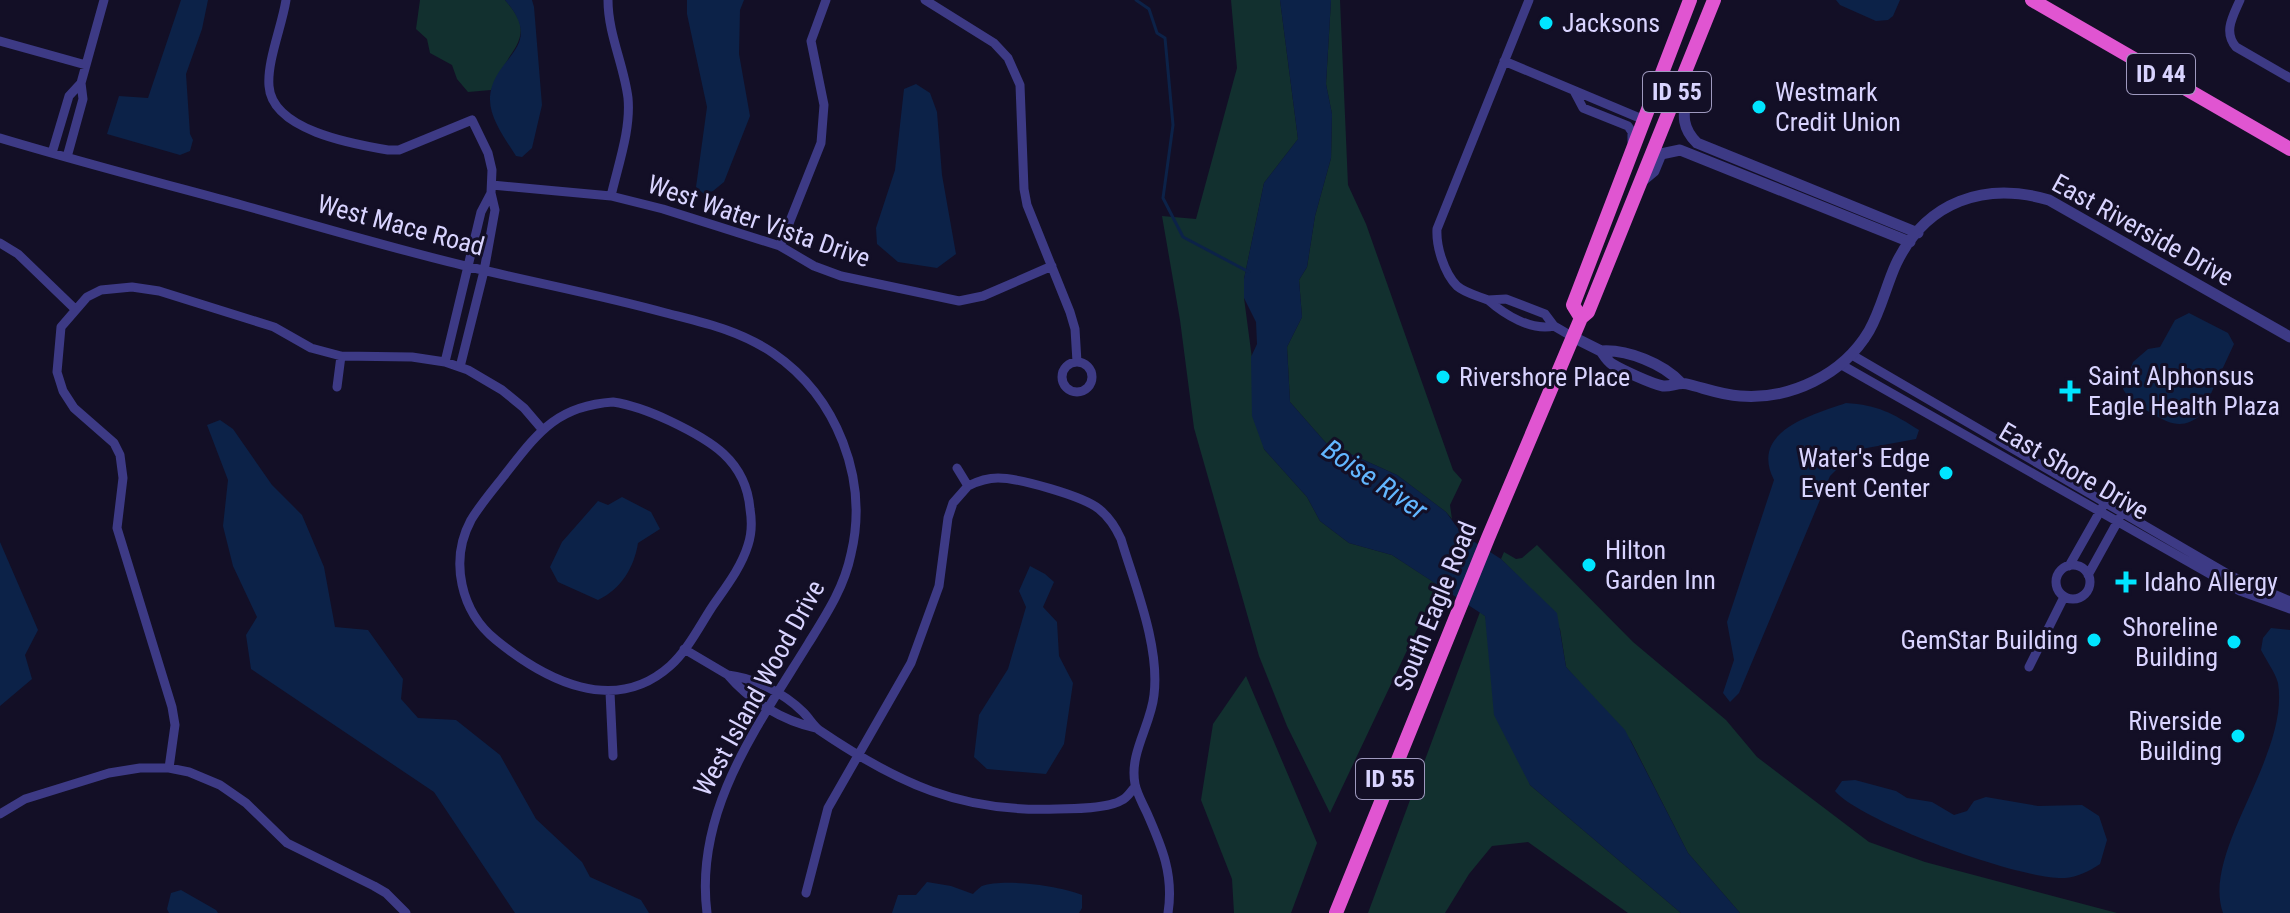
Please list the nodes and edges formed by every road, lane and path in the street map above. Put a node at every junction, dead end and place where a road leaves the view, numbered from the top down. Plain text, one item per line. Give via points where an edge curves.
1 (104, 0) edge
2 (286, 0) edge
3 (608, 0) edge
4 (826, 0) edge
5 (925, 0) edge
6 (1529, 0) edge
7 (1690, 0) edge
8 (1714, 0) edge
9 (2032, 0) edge
10 (2240, 0) edge
11 (0, 41) edge
12 (1504, 61) junction
13 (86, 65) junction
14 (1686, 72) junction
15 (2290, 78) edge
16 (81, 83) junction
17 (1574, 91) junction
18 (1642, 119) junction
19 (0, 138) edge
20 (1633, 146) junction
21 (2290, 149) edge
22 (52, 153) junction
23 (67, 157) junction
24 (1637, 187) junction
25 (491, 189) junction
26 (611, 196) junction
27 (1914, 238) junction
28 (0, 243) edge
29 (780, 246) junction
30 (1052, 266) junction
31 (468, 267) junction
32 (484, 271) junction
33 (75, 309) junction
34 (457, 312) junction
35 (473, 316) junction
36 (1581, 318) junction
37 (1573, 337) junction
38 (2290, 337) edge
39 (1852, 355) junction
40 (341, 356) junction
41 (445, 362) junction
42 (1077, 362) dead end
43 (786, 363) joint
44 (1840, 364) junction
45 (460, 367) junction
46 (337, 387) dead end
47 (542, 429) junction
48 (957, 468) dead end
49 (968, 486) junction
50 (2102, 507) junction
51 (2120, 518) junction
52 (2069, 566) junction
53 (2088, 575) junction
54 (2064, 597) junction
55 (2290, 601) edge
56 (2290, 609) edge
57 (684, 649) junction
58 (2029, 667) dead end
59 (728, 675) junction
60 (610, 692) junction
61 (777, 694) junction
62 (769, 708) junction
63 (816, 728) junction
64 (859, 754) junction
65 (613, 756) dead end
66 (169, 768) junction
67 (1135, 787) junction
68 (0, 814) edge
69 (806, 893) dead end
70 (406, 913) edge
71 (707, 913) edge
72 (1168, 913) edge
73 (1336, 913) edge

1 - 13 street
2 - 25 street via 269,88 284,117 300,127 388,150 472,120 488,153
3 - 26 street via 628,98
4 - 29 street via 811,41 824,105 821,143
5 - 30 street via 994,43 1017,76 1024,189
6 - 12 street
7 - 18 highway, South Eagle Road / ID 55
8 - 14 highway, South Eagle Road / ID 55
9 - 21 highway, ID 44
10 - 15 street via 2229,35 2236,47
11 - 13 street
12 - 17 street
12 - 37 street via 1436,243 1454,283 1488,300 1506,299 1545,314
13 - 16 street
14 - 24 highway, South Eagle Road / ID 55
14 - 27 street via 1683,121 1697,143
16 - 22 street via 69,96
16 - 23 street via 83,99
17 - 18 street
17 - 20 street via 1583,108 1628,126
18 - 20 highway, South Eagle Road / ID 55
18 - 24 highway via 1647,133
19 - 22 street, West Mace Road
20 - 36 highway, South Eagle Road / ID 55 via 1573,305
22 - 23 street, West Mace Road
23 - 31 street, West Mace Road
24 - 27 street via 1654,171 1661,154 1680,150
24 - 36 highway, South Eagle Road / ID 55 via 1588,312
25 - 26 street, West Water Vista Drive
25 - 31 street
25 - 32 street via 495,210
26 - 29 street, West Water Vista Drive
27 - 38 street, East Riverside Drive via 1937,213 1973,196 2031,194 2065,207
27 - 39 street, East Riverside Drive via 1896,264 1870,330
28 - 33 street
29 - 30 street, West Water Vista Drive via 827,271 959,301
30 - 42 street via 1073,320
31 - 32 street, West Mace Road
31 - 34 street
32 - 35 street
32 - 43 street, West Mace Road via 737,332
33 - 40 street via 101,290 159,291 274,327 311,348
33 - 66 street via 61,327 57,372 74,408 120,455 117,528 172,707
34 - 35 street
34 - 41 street
35 - 45 street
36 - 37 highway, South Eagle Road / ID 55
37 - 44 street, East Riverside Drive via 1601,351 1615,350 1671,371 1681,383 1738,396 1769,395 1808,384
37 - 73 highway, South Eagle Road / ID 55
39 - 44 street, East Riverside Drive
39 - 50 street, East Shore Drive
40 - 41 street
40 - 46 street
41 - 45 street
43 - 61 street, West Island Wood Drive via 816,394 839,431 850,462 856,511 852,551 840,589
44 - 50 street, East Shore Drive
45 - 47 street via 513,398
47 - 57 street via 574,408 628,404 711,442 739,471 749,497 749,544
47 - 60 street via 471,521 461,551 462,587 475,618 499,643 566,684
48 - 49 street
49 - 64 street via 953,503 939,586 911,663
49 - 67 street via 1001,478 1076,496 1114,524 1155,668 1149,720 1135,759
50 - 51 street, East Shore Drive
50 - 52 street
51 - 53 street
51 - 55 street, East Shore Drive via 2244,583
51 - 56 street, East Shore Drive via 2240,591
52 - 53 street
52 - 54 street via 2056,580
53 - 54 street via 2084,594
54 - 58 street
57 - 59 street
57 - 60 street via 652,679
59 - 61 street via 747,677
59 - 62 street
60 - 65 street
61 - 62 street, West Island Wood Drive
61 - 63 street
62 - 63 street via 794,723
62 - 71 street, West Island Wood Drive via 716,811 705,864
63 - 64 street
64 - 67 street via 932,793 996,807 1101,805 1121,801
64 - 69 street via 828,808
66 - 68 street via 109,773 25,799
66 - 70 street via 220,785 287,843 374,886
67 - 72 street via 1166,859

